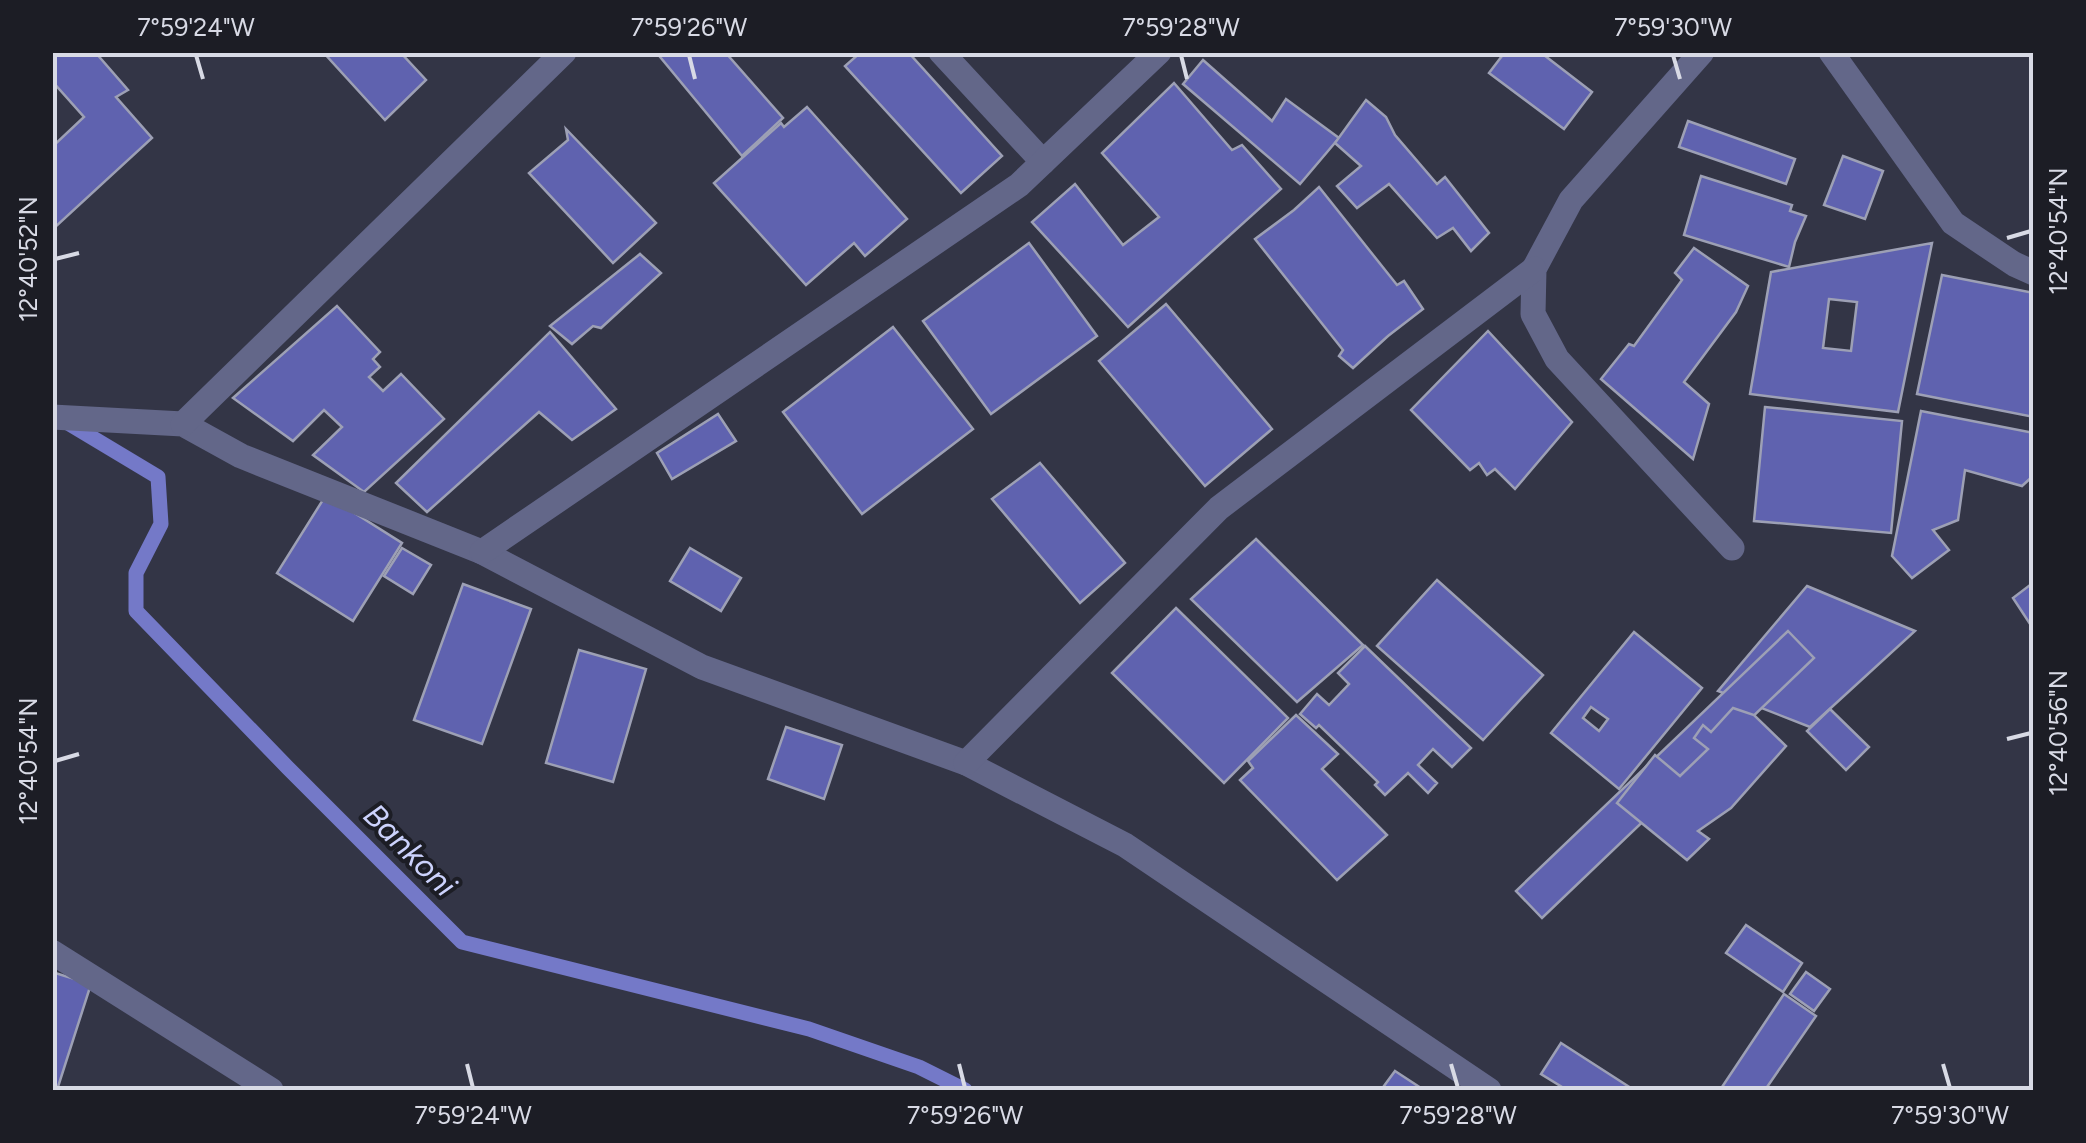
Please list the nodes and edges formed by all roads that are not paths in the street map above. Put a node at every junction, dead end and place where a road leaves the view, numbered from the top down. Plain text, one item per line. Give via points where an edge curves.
1 (564, 52) edge
2 (941, 52) edge
3 (1158, 52) edge
4 (1702, 52) edge
5 (1833, 53) edge
6 (1043, 162) junction
7 (1534, 269) junction
8 (2034, 273) edge
9 (52, 417) edge
10 (183, 424) junction
11 (1732, 548) dead end
12 (482, 552) junction
13 (966, 763) junction
14 (52, 952) edge
15 (271, 1090) edge
16 (1490, 1090) edge

1 - 10 street
2 - 6 street
3 - 6 street
4 - 7 street via 1572,200
5 - 8 street via 1953,224
6 - 12 street via 1019,185
7 - 11 street via 1533,314 1557,360
7 - 13 street via 1219,508
9 - 10 street
10 - 12 street via 241,456
12 - 13 street via 702,667
13 - 16 street via 1125,845
14 - 15 street

